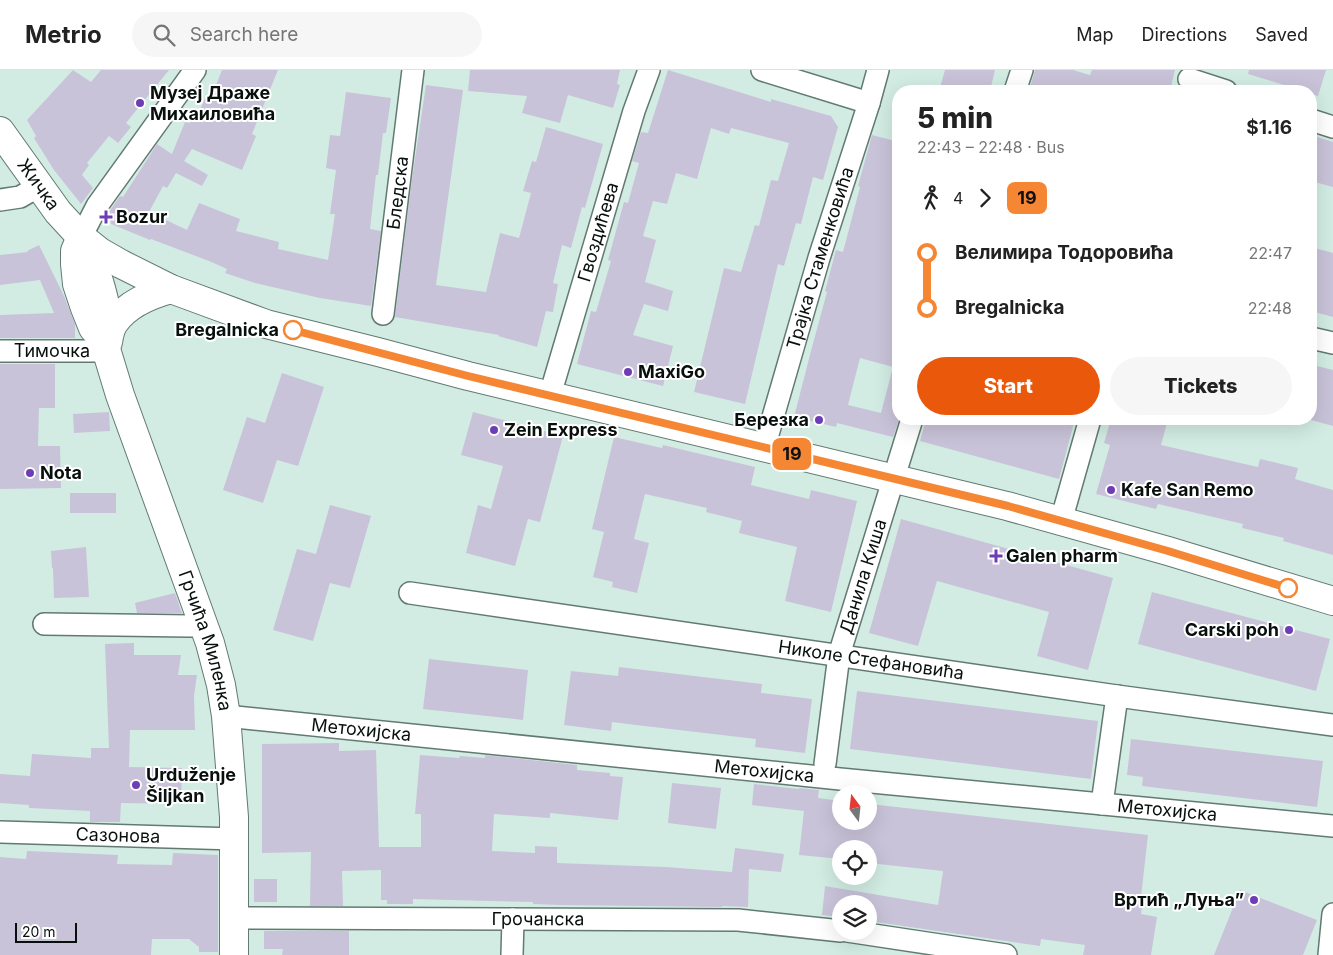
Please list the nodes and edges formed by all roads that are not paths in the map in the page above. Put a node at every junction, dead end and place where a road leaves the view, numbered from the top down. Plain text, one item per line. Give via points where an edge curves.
1 (195, 70) edge
2 (413, 70) edge
3 (648, 70) edge
4 (762, 70) edge
5 (878, 70) edge
6 (1022, 70) edge
7 (1189, 80) edge
8 (1017, 85) edge
9 (1206, 85) edge
10 (869, 104) junction
11 (1317, 122) edge
12 (1333, 127) edge
13 (0, 131) edge
14 (39, 186) junction
15 (0, 200) edge
16 (81, 237) junction
17 (171, 290) junction
18 (383, 314) dead end
19 (1317, 339) edge
20 (1333, 343) edge
21 (104, 345) junction
22 (0, 351) edge
23 (550, 395) junction
24 (910, 425) edge
25 (1088, 425) edge
26 (764, 448) junction
27 (893, 479) junction
28 (1061, 521) junction
29 (410, 593) dead end
30 (1333, 601) edge
31 (202, 623) junction
32 (44, 624) dead end
33 (839, 654) junction
34 (1117, 696) junction
35 (226, 716) junction
36 (1333, 725) edge
37 (825, 773) junction
38 (1102, 804) junction
39 (1333, 826) edge
40 (0, 832) edge
41 (235, 839) junction
42 (1333, 914) edge
43 (234, 918) junction
44 (513, 919) junction
45 (832, 929) edge
46 (877, 936) edge
47 (234, 955) edge
48 (512, 955) edge
49 (1006, 955) edge
50 (1328, 955) edge

1 - 16 street via 98,206
2 - 18 street, Бледска
3 - 23 street, Гвоздићева
4 - 10 street
5 - 10 street, Трајка Стаменковића
6 - 8 street
7 - 9 street
10 - 26 street, Трајка Стаменковића via 819,258
11 - 12 street
13 - 14 main road, Жичка
14 - 15 street via 20,197
14 - 16 main road, Жичка
16 - 17 main road, Жичка via 100,252
16 - 21 main road, Грчића Миленка via 75,256 77,284 92,328
17 - 21 main road via 155,293 131,306 114,324
17 - 23 main road, Жичка via 266,324
19 - 20 street
21 - 22 street, Тимочка
21 - 31 main road, Грчића Миленка
23 - 26 main road, Жичка
24 - 27 street, Данила Киша
25 - 28 street
26 - 27 main road, Жичка
27 - 28 main road, Жичка
27 - 33 street, Данила Киша
28 - 30 main road, Жичка
29 - 33 street, Николе Стефановића
31 - 32 street via 190,626
31 - 35 main road, Грчића Миленка via 221,685
33 - 34 street, Николе Стефановића
33 - 37 street, Данила Киша
34 - 36 street, Николе Стефановића
34 - 38 street
35 - 37 street, Метохијска
35 - 41 main road, Грчића Миленка
37 - 38 street, Метохијска
38 - 39 street, Метохијска
40 - 41 street, Сазонова
41 - 43 main road, Грчића Миленка
42 - 50 street
43 - 44 street, Грочанска
43 - 47 main road, Грчића Миленка
44 - 45 street, Грочанска via 738,920
44 - 48 street
46 - 49 street

